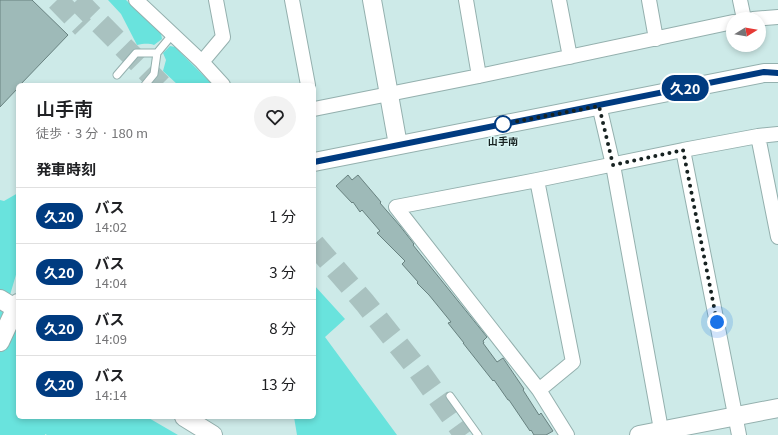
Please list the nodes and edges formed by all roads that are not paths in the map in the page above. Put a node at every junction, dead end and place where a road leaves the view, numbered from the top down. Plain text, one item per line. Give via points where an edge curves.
1 (136, 0) edge
2 (216, 0) edge
3 (292, 0) edge
4 (372, 0) edge
5 (466, 0) edge
6 (559, 0) edge
7 (649, 0) edge
8 (740, 0) edge
9 (743, 12) edge
10 (778, 17) edge
11 (766, 18) edge
12 (726, 24) edge
13 (172, 35) junction
14 (656, 39) junction
15 (157, 53) junction
16 (570, 57) junction
17 (202, 62) junction
18 (778, 73) edge
19 (117, 75) dead end
20 (480, 76) junction
21 (147, 83) edge
22 (221, 83) edge
23 (308, 83) edge
24 (389, 94) junction
25 (599, 106) junction
26 (316, 109) edge
27 (778, 134) edge
28 (758, 136) junction
29 (398, 145) junction
30 (683, 150) junction
31 (316, 162) edge
32 (613, 165) junction
33 (537, 180) junction
34 (778, 237) edge
35 (0, 299) edge
36 (16, 307) edge
37 (16, 309) edge
38 (0, 342) edge
39 (539, 390) junction
40 (450, 396) dead end
41 (778, 408) edge
42 (736, 416) junction
43 (187, 419) edge
44 (661, 433) edge
45 (213, 435) edge
46 (478, 435) edge
47 (567, 435) edge
48 (639, 435) edge
49 (739, 435) edge

1 - 13 street
2 - 17 street via 223,37
3 - 23 street
4 - 24 street
5 - 20 street
6 - 16 street
7 - 14 street
8 - 9 street
10 - 11 street
12 - 14 street
13 - 15 lane
13 - 17 street
14 - 16 street
15 - 19 lane via 136,53
15 - 21 lane via 154,74
16 - 20 street
17 - 22 street
18 - 25 street via 764,72
20 - 24 street
24 - 26 street
24 - 29 street
25 - 29 street
25 - 32 street
27 - 28 street
28 - 30 street
28 - 34 street
29 - 31 street
30 - 32 street
30 - 42 street
32 - 33 street
32 - 44 street
33 - 39 street via 573,362
33 - 39 street via 396,207
35 - 36 street
37 - 38 street
39 - 47 street
40 - 46 lane
41 - 42 street
42 - 44 street
42 - 49 street
43 - 45 street
44 - 48 street

